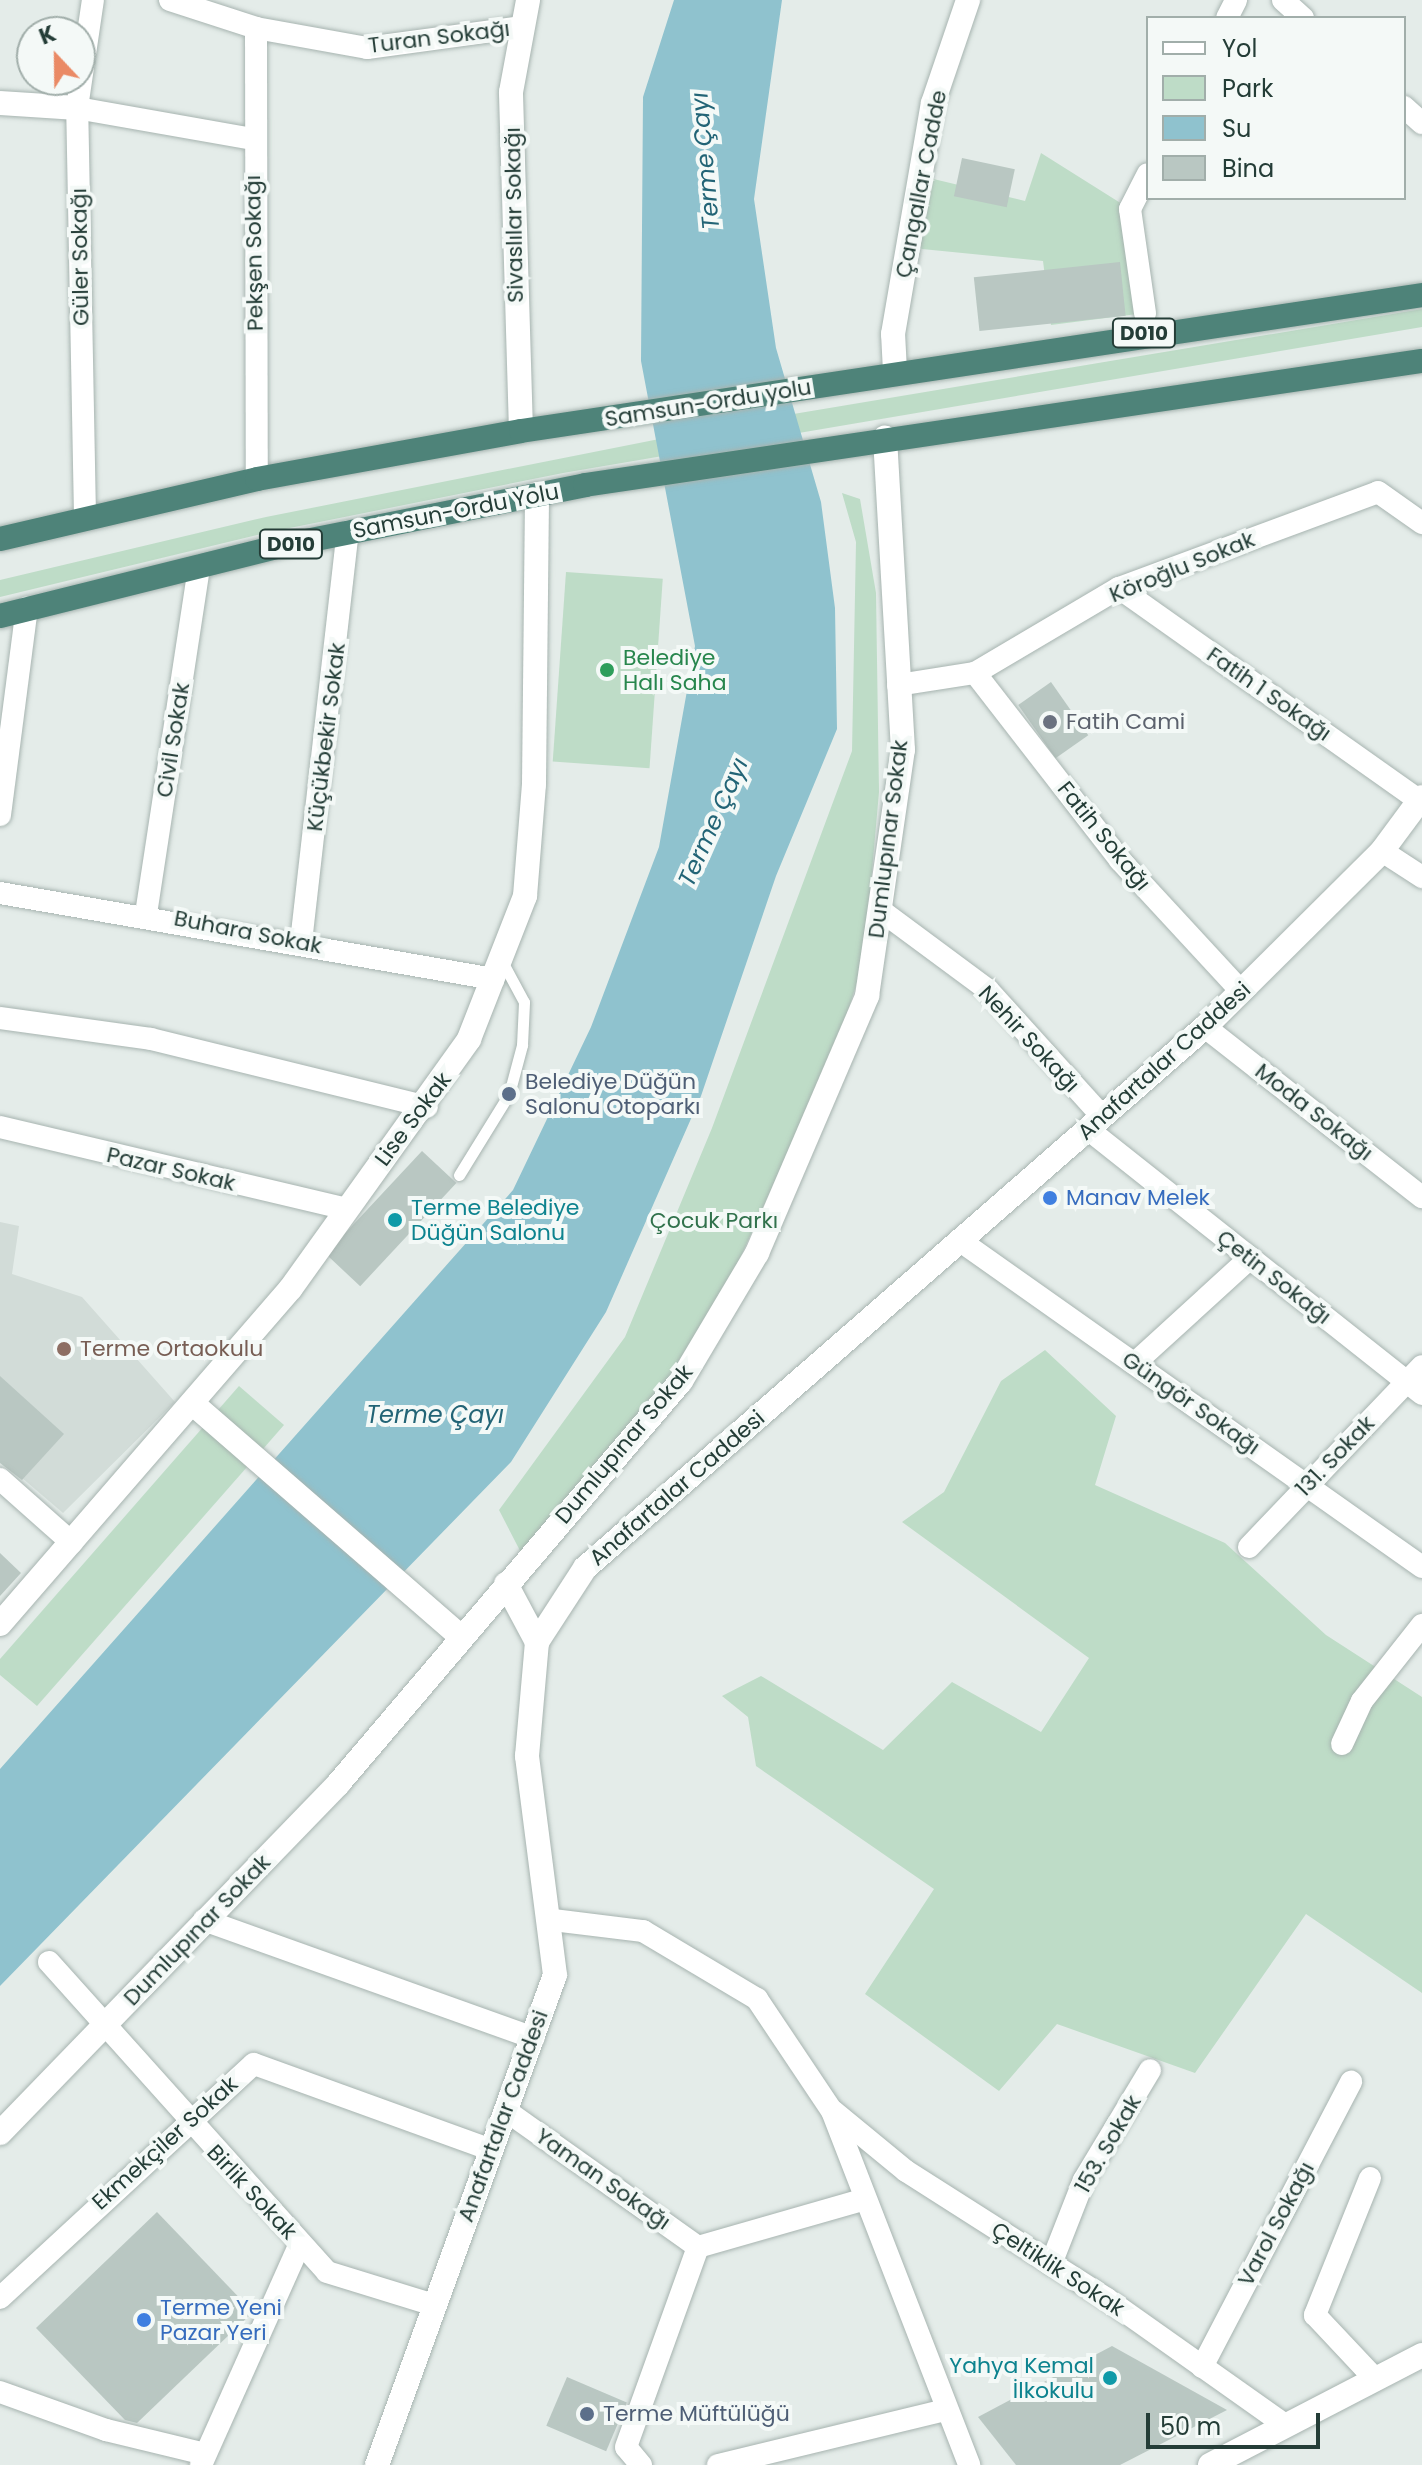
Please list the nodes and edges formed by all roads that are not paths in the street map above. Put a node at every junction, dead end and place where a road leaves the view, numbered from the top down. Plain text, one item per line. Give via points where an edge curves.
1 (93, 0) edge
2 (170, 0) edge
3 (528, 0) edge
4 (968, 0) edge
5 (1283, 0) edge
6 (1301, 16) edge
7 (523, 27) junction
8 (256, 28) junction
9 (0, 103) edge
10 (77, 108) junction
11 (1406, 109) edge
12 (1422, 123) edge
13 (253, 139) junction
14 (1146, 178) edge
15 (1422, 295) edge
16 (1145, 313) dead end
17 (1422, 361) edge
18 (895, 371) junction
19 (521, 431) junction
20 (885, 438) junction
21 (257, 479) junction
22 (585, 485) joint
23 (537, 494) junction
24 (85, 516) junction
25 (1422, 523) edge
26 (348, 532) junction
27 (0, 539) edge
28 (199, 566) junction
29 (1119, 588) junction
30 (27, 608) junction
31 (0, 616) edge
32 (975, 673) junction
33 (898, 685) junction
34 (1421, 799) edge
35 (0, 815) edge
36 (1382, 851) junction
37 (1422, 877) edge
38 (0, 893) edge
39 (880, 910) junction
40 (146, 914) junction
41 (301, 942) junction
42 (498, 971) junction
43 (1241, 991) junction
44 (0, 1018) edge
45 (1205, 1027) junction
46 (427, 1107) junction
47 (1094, 1122) junction
48 (0, 1127) edge
49 (459, 1175) dead end
50 (1422, 1197) edge
51 (343, 1208) junction
52 (959, 1240) junction
53 (1250, 1258) junction
54 (1135, 1363) junction
55 (1417, 1381) edge
56 (192, 1403) junction
57 (0, 1479) edge
58 (1307, 1484) junction
59 (72, 1543) junction
60 (1249, 1547) dead end
61 (1422, 1567) edge
62 (506, 1584) junction
63 (0, 1624) edge
64 (1422, 1625) edge
65 (461, 1637) junction
66 (537, 1642) junction
67 (1342, 1744) dead end
68 (204, 1920) junction
69 (553, 1920) junction
70 (49, 1962) dead end
71 (106, 2026) junction
72 (533, 2038) junction
73 (1150, 2070) dead end
74 (1351, 2082) dead end
75 (832, 2111) junction
76 (508, 2112) junction
77 (186, 2122) junction
78 (0, 2133) edge
79 (491, 2150) junction
80 (1370, 2178) dead end
81 (862, 2200) junction
82 (300, 2244) junction
83 (698, 2247) junction
84 (1051, 2264) junction
85 (0, 2298) edge
86 (434, 2305) junction
87 (1422, 2355) edge
88 (1202, 2367) junction
89 (1375, 2379) junction
90 (0, 2392) edge
91 (945, 2410) junction
92 (1285, 2425) junction
93 (203, 2460) edge
94 (377, 2465) edge
95 (641, 2465) edge
96 (718, 2465) edge
97 (969, 2465) edge
98 (1210, 2465) edge

1 - 10 street, Güler Sokağı
2 - 8 street, Turan Sokağı
3 - 7 street, Sivaslılar Sokağı
4 - 18 street, Çangallar Cadde via 933,103 893,334
5 - 6 street
7 - 8 street, Turan Sokağı via 367,48
7 - 19 street, Sivaslılar Sokağı via 511,92
8 - 13 street, Pekşen Sokağı
9 - 10 street
10 - 13 street
10 - 24 street, Güler Sokağı
11 - 12 street
13 - 21 street, Pekşen Sokağı
14 - 16 street via 1130,209
15 - 18 highway, Samsun-Ordu yolu / D010
17 - 20 highway, Samsun-Ordu yolu / D010
18 - 19 highway, Samsun-Ordu yolu / D010
19 - 21 highway, Samsun-Ordu yolu / D010
20 - 22 highway, Samsun-Ordu yolu / D010
20 - 33 street, Dumlupınar Sokak
21 - 24 highway, Samsun-Ordu yolu / D010
22 - 23 highway, Samsun-Ordu Yolu / D010
23 - 26 highway, Samsun-Ordu Yolu / D010
23 - 42 street, Lise Sokak via 532,818 525,896
24 - 27 highway, Samsun-Ordu yolu / D010
25 - 29 street, Köroğlu Sokak via 1378,492
26 - 28 highway, Samsun-Ordu Yolu / D010
26 - 41 street, Küçükbekir Sokak
28 - 30 highway, Samsun-Ordu Yolu / D010
28 - 40 street, Civil Sokak
29 - 32 street, Köroğlu Sokak
29 - 34 street, Fatih 1 Sokağı
30 - 31 highway, Samsun-Ordu Yolu / D010
30 - 35 street
32 - 33 street, Köroğlu Sokak
32 - 43 street, Fatih Sokağı via 1120,860
33 - 39 street, Dumlupınar Sokak via 903,750
34 - 36 street, Anafartalar Caddesi
36 - 37 street
36 - 43 street, Anafartalar Caddesi
38 - 40 street, Buhara Sokak
39 - 47 street, Nehir Sokağı via 988,990
39 - 62 street, Dumlupınar Sokak via 867,996 757,1253 681,1381
40 - 41 street, Buhara Sokak
41 - 42 street, Buhara Sokak
42 - 46 street, Lise Sokak via 469,1039
42 - 49 lane via 524,1002 522,1045 509,1094
43 - 45 street, Anafartalar Caddesi
44 - 46 street via 151,1039
45 - 47 street, Anafartalar Caddesi
45 - 50 street, Moda Sokağı
46 - 51 street, Lise Sokak
47 - 52 street, Anafartalar Caddesi
47 - 53 street, Çetin Sokağı
48 - 51 street, Pazar Sokak
51 - 56 street, Lise Sokak via 291,1288
52 - 54 street, Güngör Sokağı
52 - 66 street, Anafartalar Caddesi via 585,1568
53 - 54 street
53 - 55 street, Çetin Sokağı
54 - 58 street, Güngör Sokağı
55 - 58 street, 131. Sokak
56 - 59 street, Lise Sokak
56 - 65 street
57 - 59 street
58 - 60 street, 131. Sokak
58 - 61 street, Güngör Sokağı
59 - 63 street, Lise Sokak
62 - 65 street, Dumlupınar Sokak
62 - 66 street
64 - 67 street via 1362,1701
65 - 68 street, Dumlupınar Sokak via 338,1784
66 - 69 street, Anafartalar Caddesi via 527,1756
68 - 71 street, Dumlupınar Sokak
68 - 72 street
69 - 72 street, Anafartalar Caddesi via 555,1975
69 - 75 street via 643,1931 757,1999
70 - 71 street, Birlik Sokak
71 - 77 street, Birlik Sokak
71 - 78 street, Dumlupınar Sokak
72 - 76 street, Anafartalar Caddesi
73 - 84 street, 153. Sokak via 1084,2180
74 - 88 street, Varol Sokağı
75 - 81 street
75 - 84 street, Çeltiklik Sokak via 906,2171
76 - 79 street, Anafartalar Caddesi
76 - 83 street, Yaman Sokağı
77 - 79 street, Ekmekçiler Sokak via 254,2064
77 - 82 street, Birlik Sokak
77 - 85 street, Ekmekçiler Sokak
79 - 86 street, Anafartalar Caddesi
80 - 89 street via 1315,2315
81 - 83 street
81 - 91 street
82 - 86 street, Birlik Sokak via 327,2272
82 - 93 street
83 - 95 street via 626,2447
84 - 88 street, Çeltiklik Sokak
86 - 94 street, Anafartalar Caddesi
87 - 89 street
88 - 92 street, Çeltiklik Sokak
89 - 92 street
90 - 93 street
91 - 96 street
91 - 97 street
92 - 98 street

